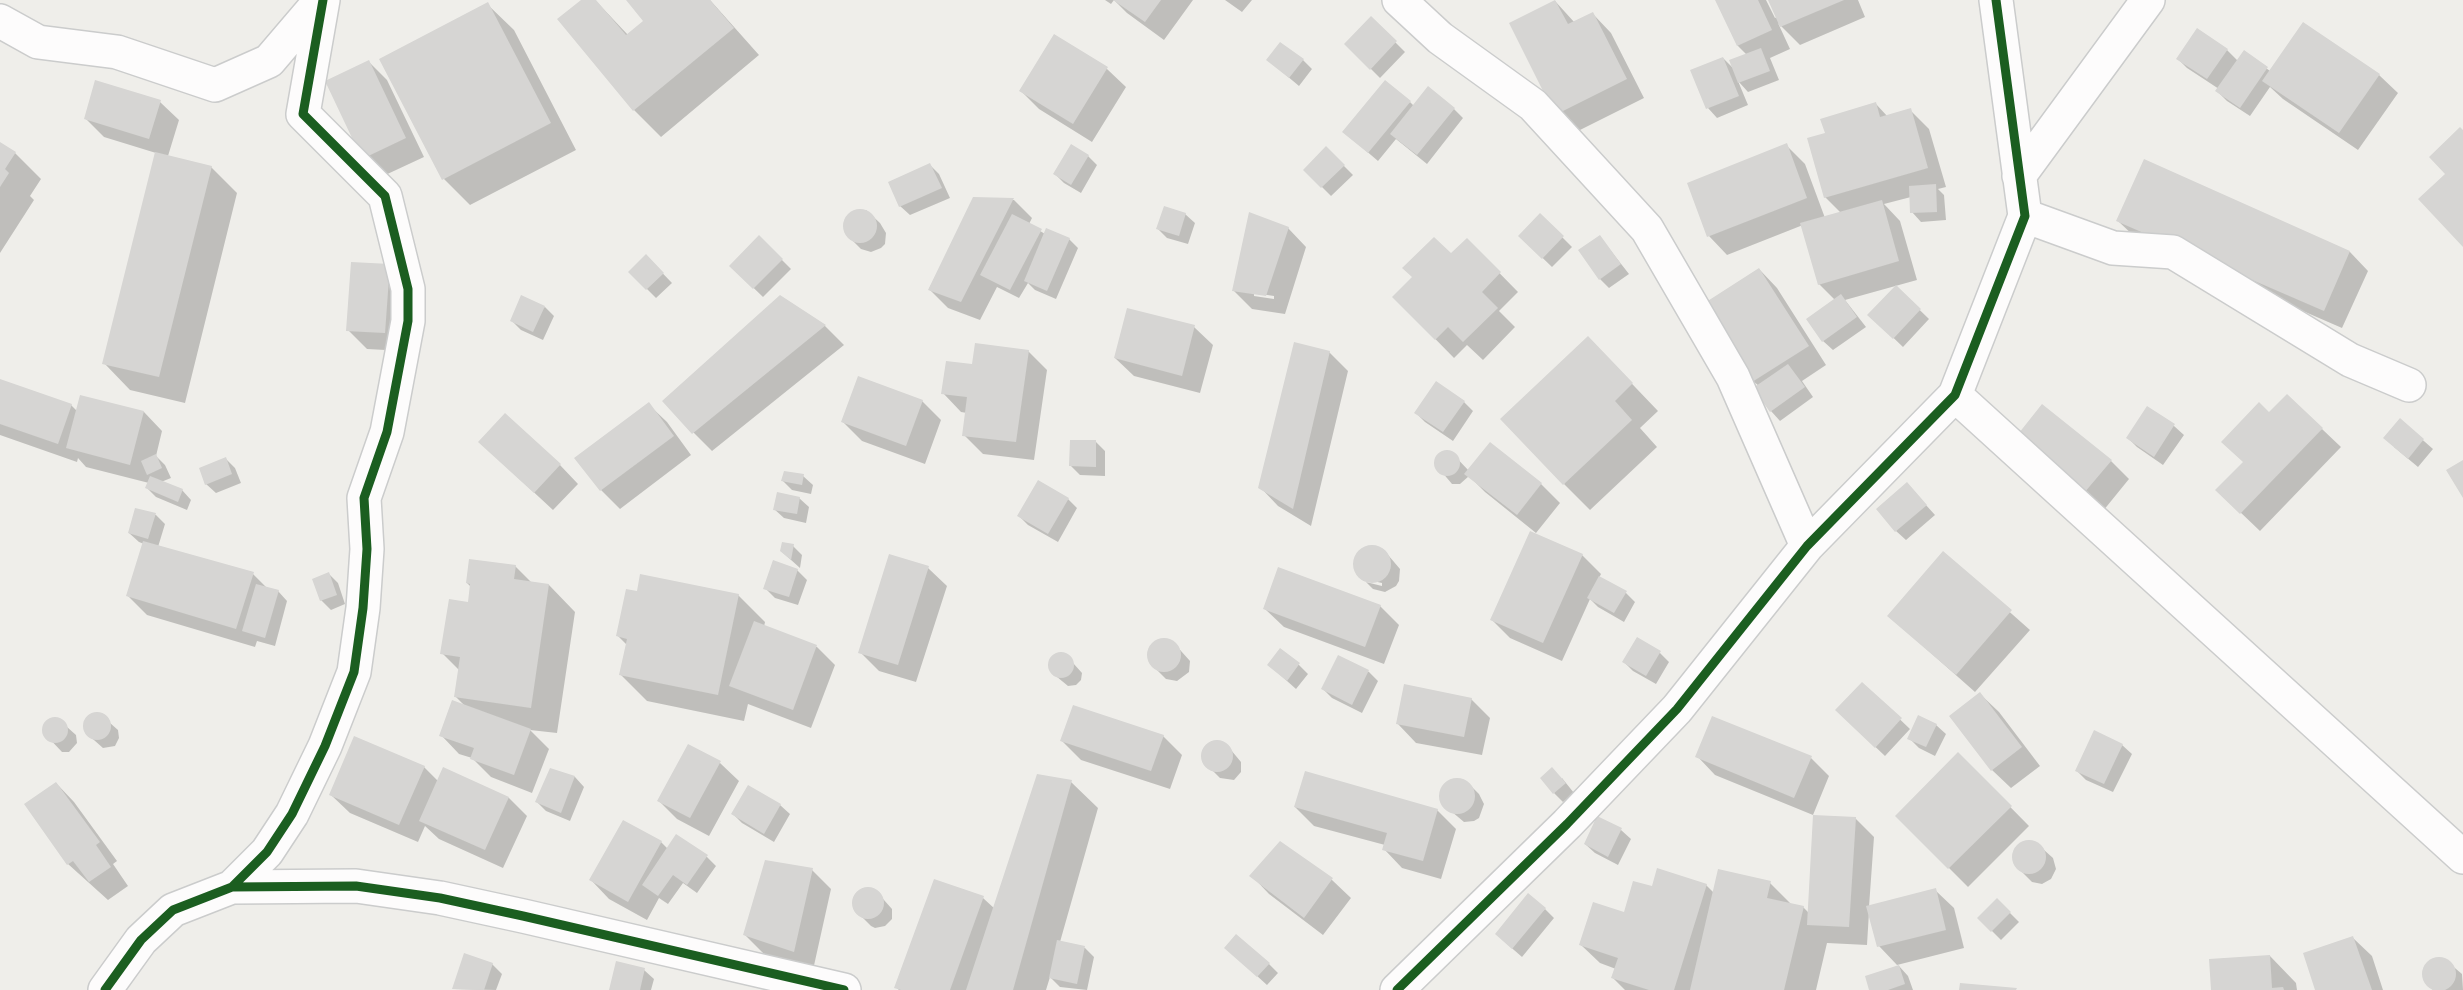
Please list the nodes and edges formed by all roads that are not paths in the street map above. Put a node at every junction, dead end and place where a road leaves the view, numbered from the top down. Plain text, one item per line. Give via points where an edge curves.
1 (322, 0) edge
2 (1399, 0) edge
3 (1996, 0) edge
4 (2148, 0) edge
5 (0, 21) edge
6 (2019, 176) junction
7 (2025, 216) junction
8 (2409, 385) dead end
9 (1955, 395) junction
10 (1807, 546) junction
11 (2463, 857) edge
12 (232, 887) junction
13 (105, 990) edge
14 (844, 990) edge
15 (1397, 990) edge

1 - 5 street via 269,61 215,85 117,52 38,42
1 - 12 street via 303,114 385,196 408,289 408,321 387,432 364,498 367,549 354,672 325,746 292,814 267,852
2 - 10 street via 1440,38 1533,105 1647,229 1733,377
3 - 6 street
4 - 6 street
6 - 7 street
7 - 8 street via 2113,248 2173,252 2350,360
7 - 9 street
9 - 10 street
9 - 11 street
10 - 15 street via 1677,709 1568,824
12 - 13 street via 173,910 141,940
12 - 14 street via 356,886 440,898

